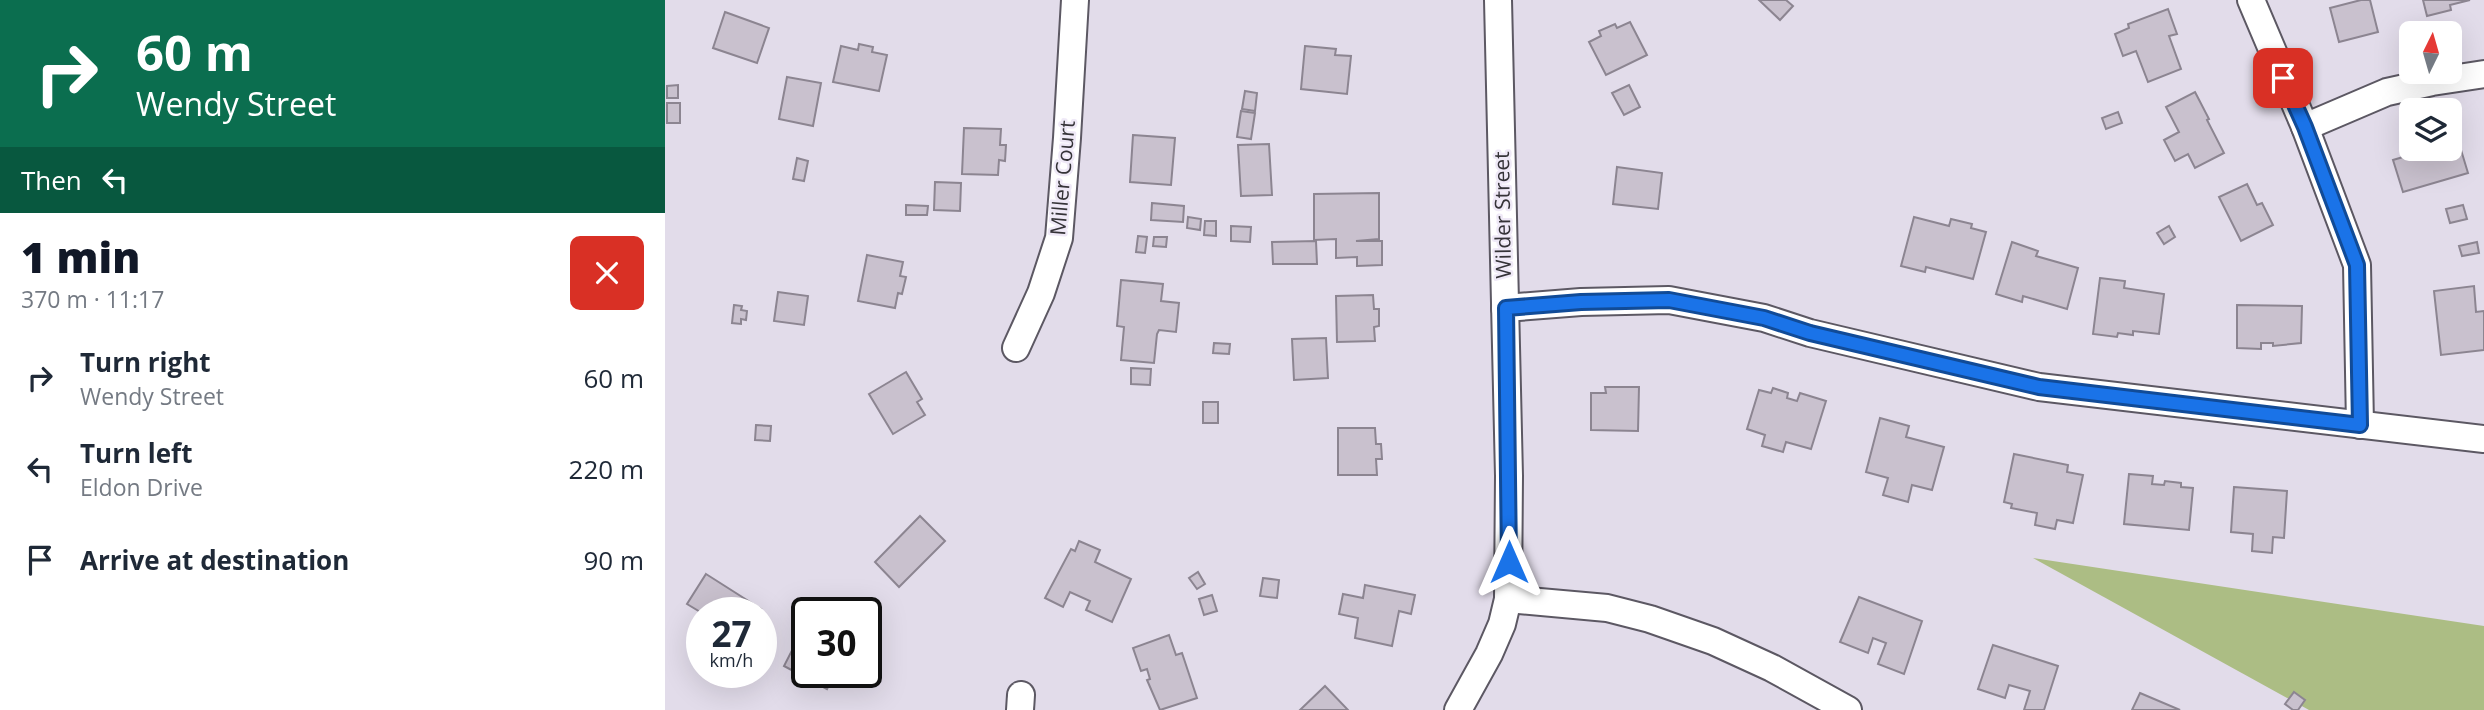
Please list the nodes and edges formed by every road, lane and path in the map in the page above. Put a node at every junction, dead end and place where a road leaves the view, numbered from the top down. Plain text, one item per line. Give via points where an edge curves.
1 (1075, 0) edge
2 (1498, 0) edge
3 (2251, 0) edge
4 (2484, 74) edge
5 (2305, 127) junction
6 (1506, 308) junction
7 (1016, 348) dead end
8 (2360, 425) junction
9 (2484, 439) edge
10 (1508, 599) junction
11 (1458, 710) edge
12 (1848, 710) edge

1 - 7 street, Miller Court via 1059,238
2 - 6 street, Wilder Street
3 - 5 street
4 - 5 street via 2387,92
5 - 8 street via 2357,265
6 - 8 street via 1669,300 1764,318 2039,387
6 - 10 street, Wilder Street
8 - 9 street
10 - 11 street, Wilder Street via 1489,654
10 - 12 street via 1607,608 1650,619 1772,668

